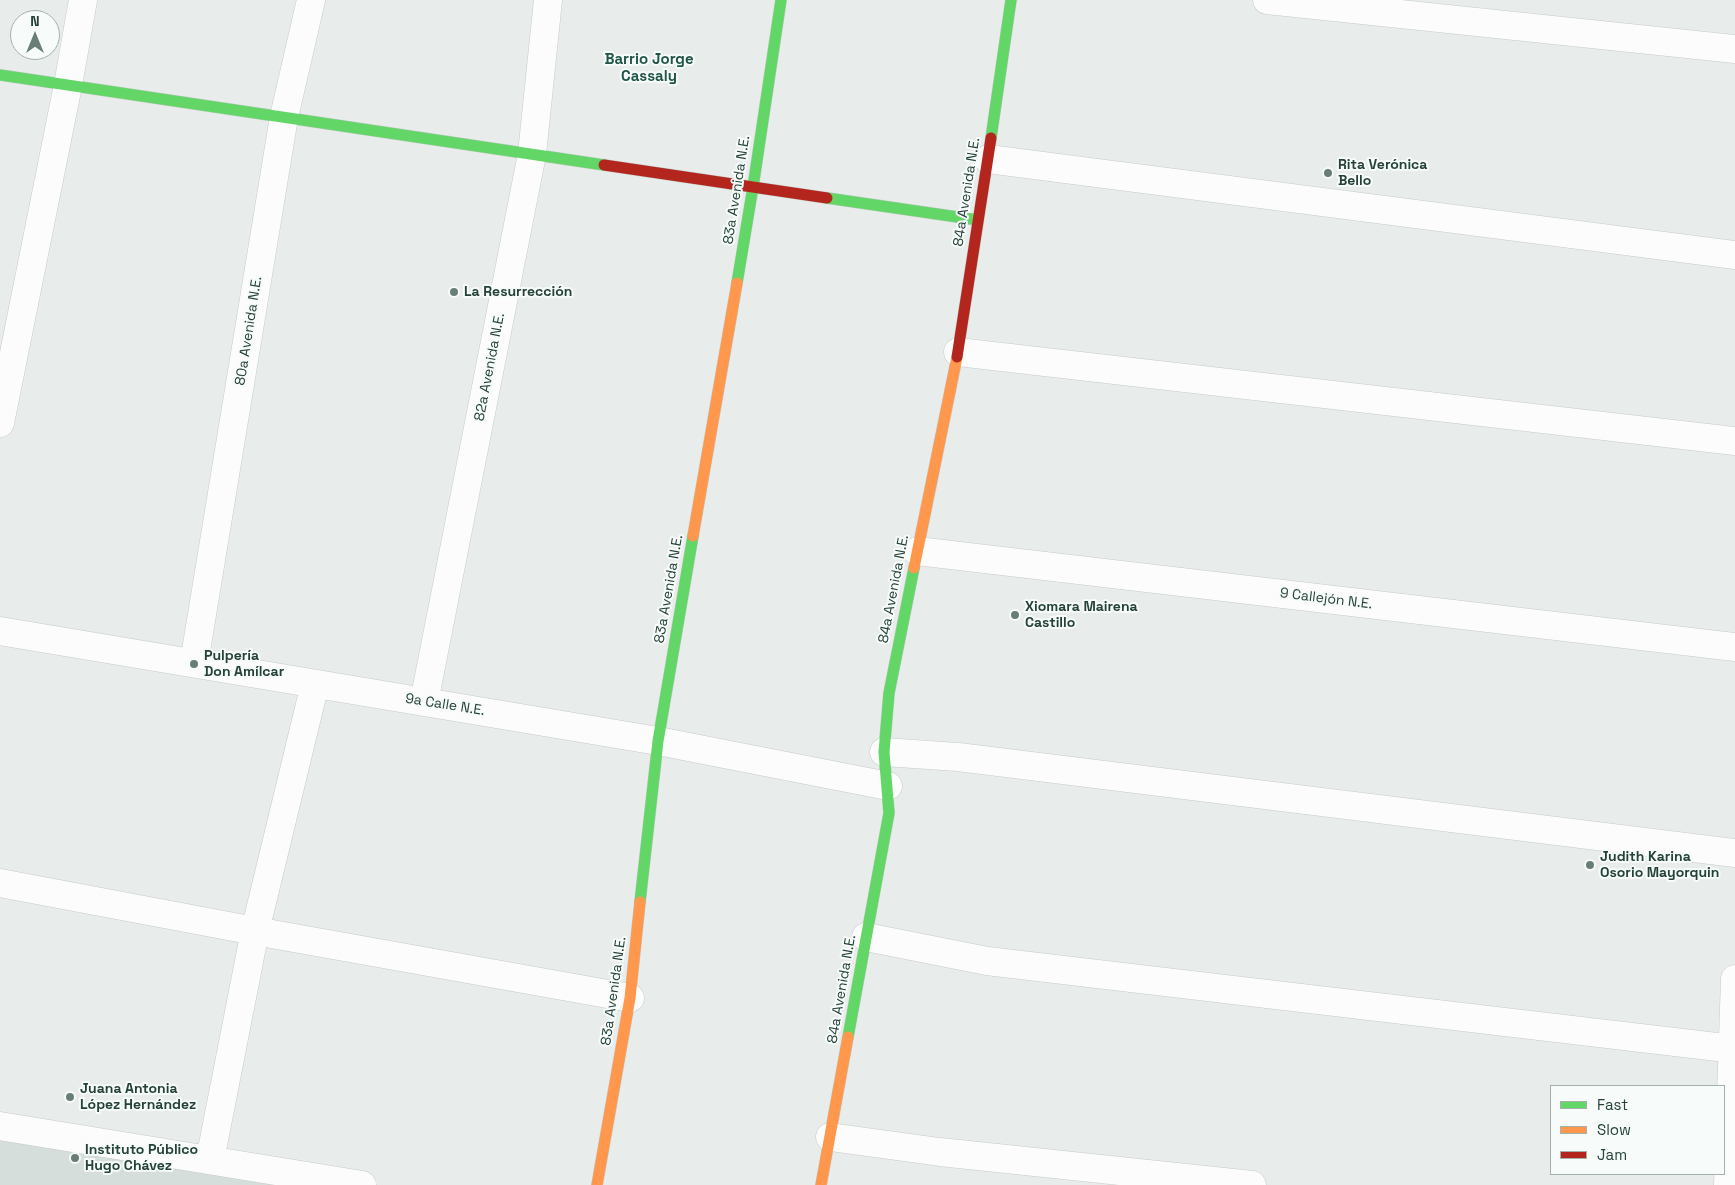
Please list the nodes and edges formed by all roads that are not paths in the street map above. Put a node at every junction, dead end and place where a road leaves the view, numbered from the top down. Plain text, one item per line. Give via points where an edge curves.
1 (83, 0) edge
2 (311, 0) edge
3 (548, 0) edge
4 (781, 0) edge
5 (1011, 0) edge
6 (1267, 0) edge
7 (1735, 49) edge
8 (0, 76) edge
9 (68, 85) junction
10 (284, 117) junction
11 (532, 154) junction
12 (988, 159) junction
13 (753, 187) junction
14 (978, 220) junction
15 (1735, 255) edge
16 (958, 352) junction
17 (0, 423) edge
18 (1735, 441) edge
19 (917, 551) junction
20 (0, 631) edge
21 (1735, 647) edge
22 (194, 663) junction
23 (315, 684) junction
24 (424, 702) junction
25 (658, 741) junction
26 (884, 752) junction
27 (888, 786) junction
28 (1735, 853) edge
29 (0, 883) edge
30 (255, 931) junction
31 (866, 938) junction
32 (1735, 979) edge
33 (630, 998) junction
34 (1734, 1049) edge
35 (0, 1126) edge
36 (830, 1137) junction
37 (210, 1160) junction
38 (362, 1185) edge
39 (597, 1185) edge
40 (821, 1185) edge
41 (1252, 1185) edge
42 (1728, 1185) edge

1 - 9 street
2 - 10 street, 80a Avenida N.E.
3 - 11 street, 82a Avenida N.E.
4 - 13 street, 83a Avenida N.E.
5 - 12 street, 84a Avenida N.E.
6 - 7 street
8 - 9 street
9 - 10 street
9 - 17 street
10 - 11 street
10 - 22 street, 80a Avenida N.E.
11 - 13 street
11 - 24 street, 82a Avenida N.E.
12 - 14 street, 84a Avenida N.E.
12 - 15 street
13 - 14 street
13 - 25 street, 83a Avenida N.E.
14 - 16 street, 84a Avenida N.E.
16 - 18 street
16 - 19 street, 84a Avenida N.E.
19 - 21 street, 9 Callejón N.E.
19 - 26 street, 84a Avenida N.E. via 889,693
20 - 22 street, 9a Calle N.E.
22 - 23 street, 9a Calle N.E.
23 - 24 street, 9a Calle N.E.
23 - 30 street
24 - 25 street, 9a Calle N.E.
25 - 27 street, 9a Calle N.E.
25 - 33 street, 83a Avenida N.E.
26 - 27 street, 84a Avenida N.E.
26 - 28 street via 968,758
27 - 31 street, 84a Avenida N.E. via 889,813
29 - 30 street
30 - 33 street
30 - 37 street
31 - 34 street via 987,961
31 - 36 street, 84a Avenida N.E.
32 - 34 street
33 - 39 street, 83a Avenida N.E.
34 - 42 street
35 - 37 street
36 - 40 street, 84a Avenida N.E.
36 - 41 street
37 - 38 street

